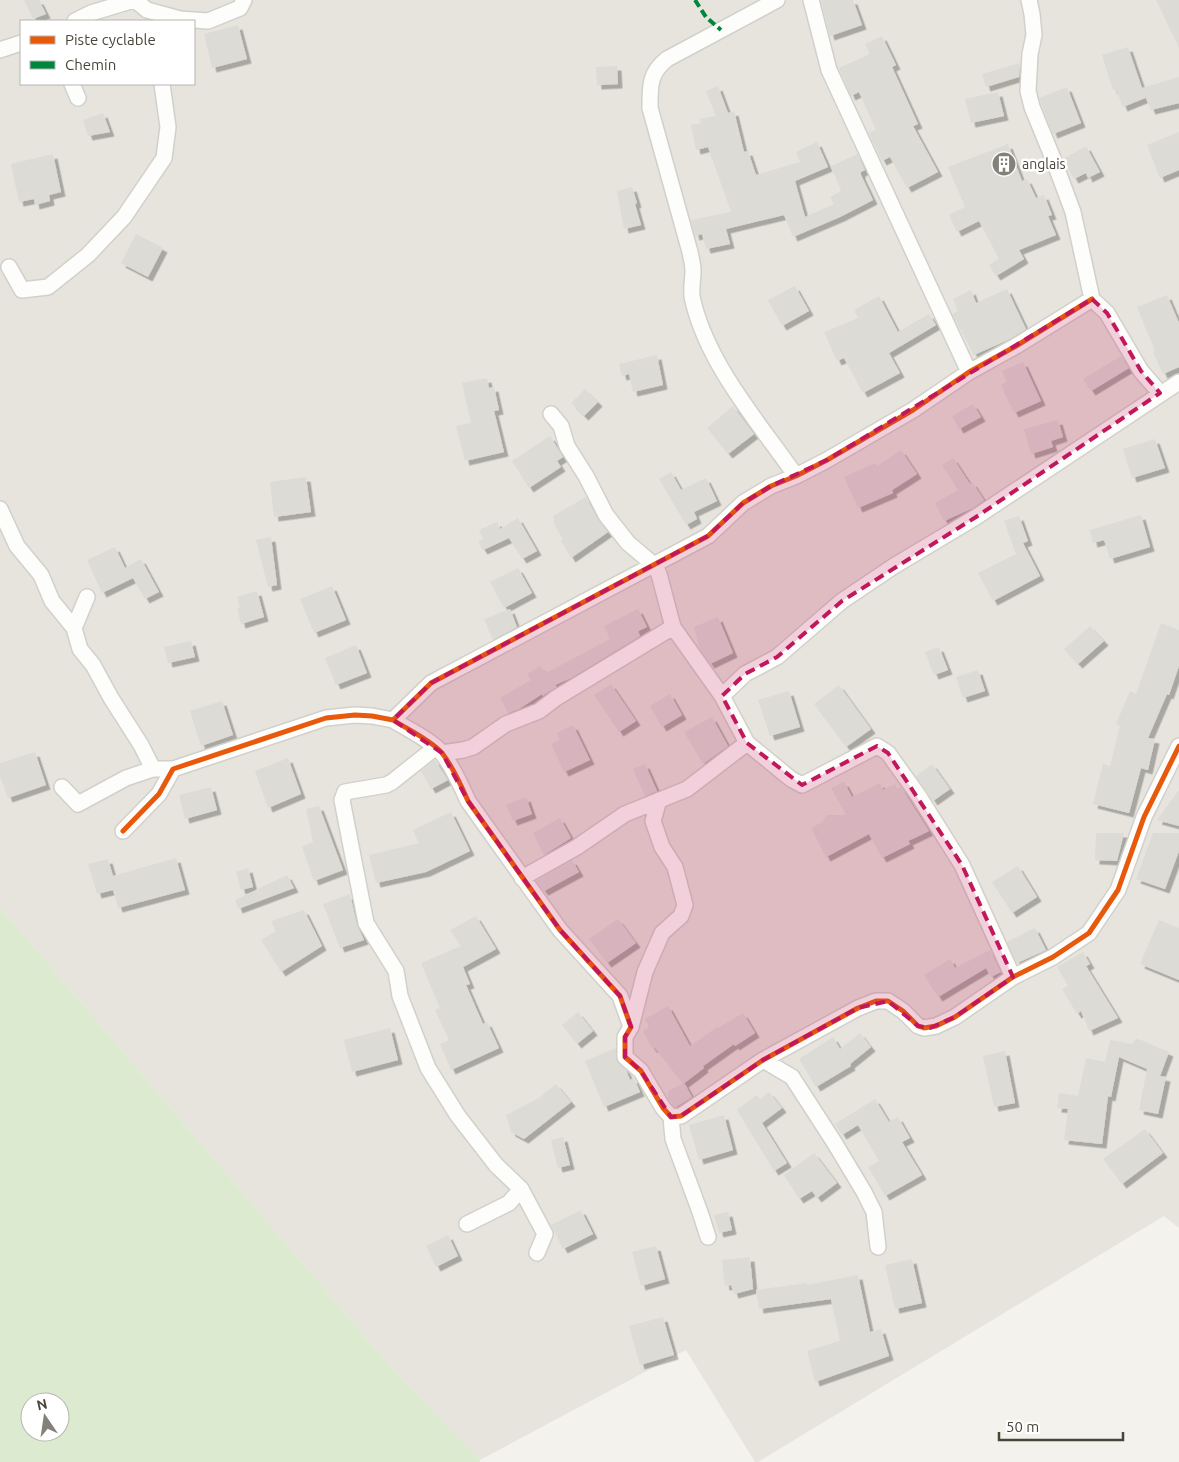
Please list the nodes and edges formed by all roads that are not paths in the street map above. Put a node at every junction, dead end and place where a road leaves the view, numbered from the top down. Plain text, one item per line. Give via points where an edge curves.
1 (244, 0) edge
2 (777, 0) edge
3 (811, 0) edge
4 (1029, 0) edge
5 (140, 8) edge
6 (77, 20) edge
7 (180, 20) edge
8 (195, 21) edge
9 (20, 43) edge
10 (0, 50) edge
11 (162, 85) edge
12 (8, 267) dead end
13 (1092, 299) junction
14 (969, 372) junction
15 (1179, 382) edge
16 (1160, 393) junction
17 (551, 414) dead end
18 (796, 476) junction
19 (0, 509) edge
20 (654, 565) junction
21 (87, 597) dead end
22 (674, 627) junction
23 (74, 628) junction
24 (722, 696) junction
25 (393, 720) junction
26 (747, 743) junction
27 (1179, 746) edge
28 (439, 750) junction
29 (153, 768) junction
30 (173, 769) junction
31 (62, 787) dead end
32 (659, 800) junction
33 (123, 831) dead end
34 (522, 878) junction
35 (1013, 977) junction
36 (631, 1027) junction
37 (763, 1060) junction
38 (671, 1117) junction
39 (521, 1189) junction
40 (467, 1224) dead end
41 (708, 1238) dead end
42 (878, 1247) dead end
43 (537, 1253) dead end

1 - 8 street via 240,8 208,21
2 - 18 street via 658,66 650,85 650,108 690,252 692,300 712,353
3 - 14 street via 830,70
4 - 13 street via 1034,35 1028,90 1073,212
5 - 6 street via 91,13
5 - 7 street
9 - 10 street
11 - 12 street via 168,127 164,158 124,217 88,255 48,287 22,290
13 - 14 street
13 - 16 street via 1107,313 1141,371
14 - 18 street via 913,410
15 - 16 street
16 - 24 street via 976,517 842,601 776,658 745,674
17 - 20 street via 561,426 567,446 606,515 628,544
18 - 20 street via 764,490 744,503 708,536
19 - 23 street via 17,546 41,575 52,601
20 - 22 street
20 - 25 street via 431,683
21 - 23 street
22 - 24 street
22 - 28 street via 539,711 506,724 473,747
23 - 29 street via 80,649 93,665
24 - 26 street
25 - 28 street
25 - 30 street via 355,715 326,718
26 - 32 street via 687,789
26 - 35 street via 802,785 877,746 888,753 962,865
27 - 35 street via 1144,816 1118,890 1089,934 1053,958
28 - 34 street via 468,801
28 - 39 street via 386,785 345,792 342,800 345,817 366,923 396,971 400,996 428,1068 458,1116 496,1165
29 - 30 street
29 - 31 street via 126,778 78,804
30 - 33 street via 160,794
32 - 34 street via 625,814 577,847
32 - 36 street via 653,821 662,847 675,866 685,905 681,916 662,933 645,972
34 - 36 street via 560,930 620,996
35 - 37 street via 955,1017 936,1026 918,1026 896,1005 876,1001
36 - 38 street via 624,1037 625,1057 641,1071
37 - 38 street via 681,1116
37 - 42 street via 792,1077 864,1192 874,1212
38 - 41 street via 674,1139
39 - 40 street via 509,1203
39 - 43 street via 545,1234

